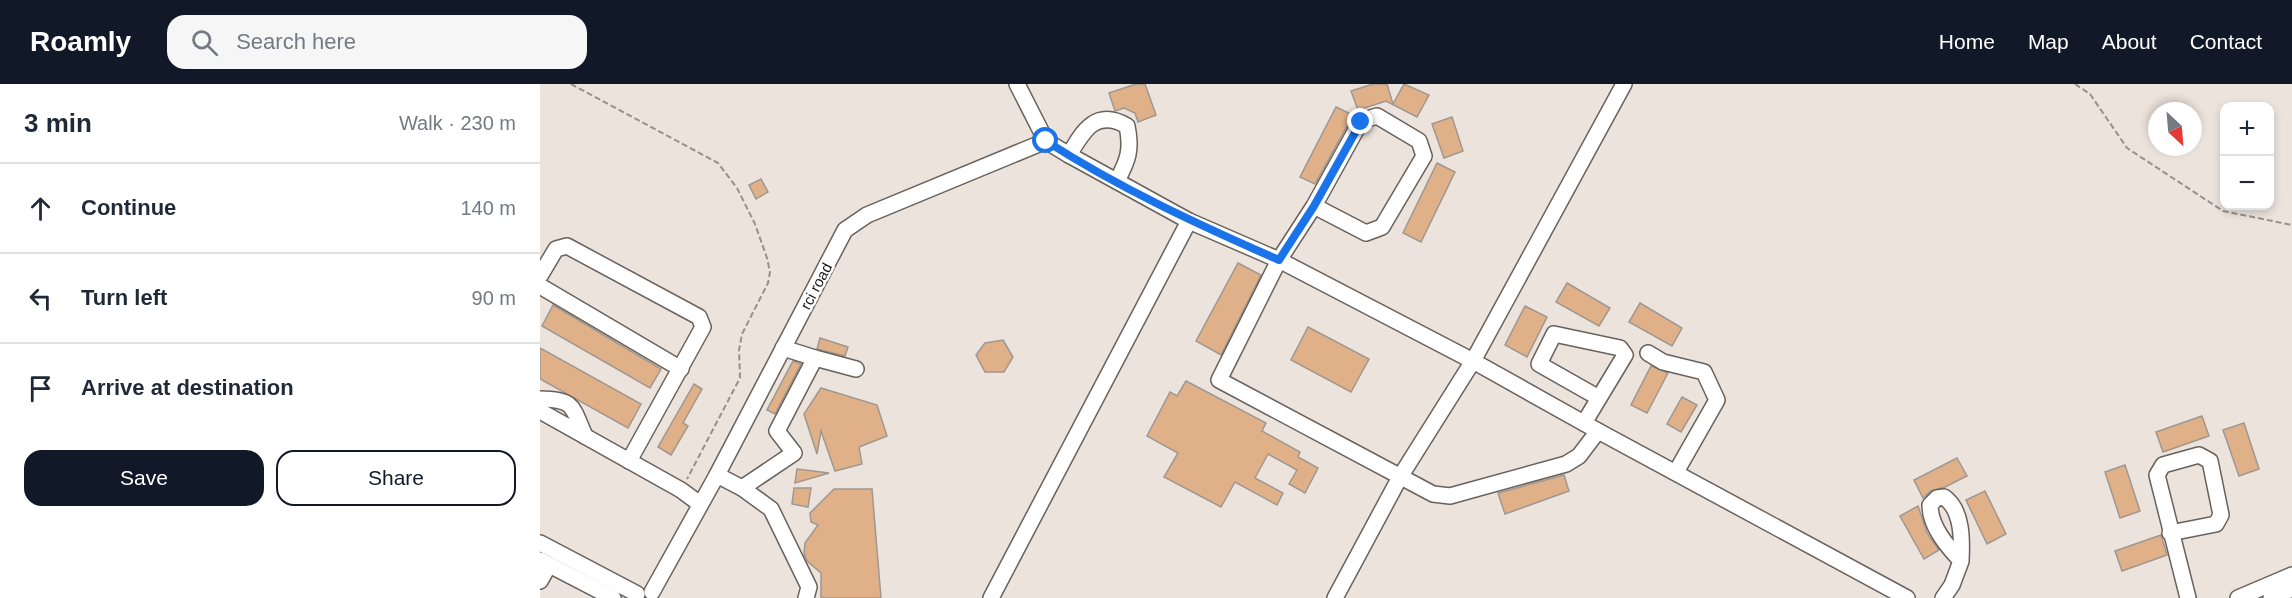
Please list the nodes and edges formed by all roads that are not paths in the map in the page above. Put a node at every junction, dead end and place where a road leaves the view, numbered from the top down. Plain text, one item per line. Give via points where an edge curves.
1 (1017, 84) edge
2 (1624, 84) edge
3 (1046, 141) junction
4 (1069, 156) junction
5 (1117, 181) junction
6 (1314, 206) junction
7 (1189, 221) junction
8 (1279, 260) junction
9 (540, 276) edge
10 (540, 286) edge
11 (783, 348) junction
12 (1648, 353) dead end
13 (815, 358) junction
14 (1473, 361) junction
15 (681, 369) junction
16 (856, 369) dead end
17 (1599, 398) junction
18 (540, 399) edge
19 (540, 411) edge
20 (1584, 423) junction
21 (1598, 431) junction
22 (585, 436) junction
23 (629, 461) junction
24 (1676, 472) junction
25 (717, 475) junction
26 (1400, 477) junction
27 (742, 488) junction
28 (700, 504) junction
29 (2170, 533) junction
30 (540, 543) edge
31 (1961, 561) dead end
32 (545, 562) edge
33 (2292, 575) edge
34 (540, 581) edge
35 (2292, 589) edge
36 (645, 596) edge
37 (613, 598) edge
38 (806, 598) edge
39 (991, 598) edge
40 (1335, 598) edge
41 (1907, 598) edge
42 (1943, 598) edge
43 (2188, 598) edge
44 (2238, 598) edge
45 (2271, 598) edge

1 - 3 lane
2 - 14 lane
3 - 4 lane
3 - 11 lane, rci road via 867,215 845,230
4 - 5 lane
4 - 5 lane via 1081,134 1097,121 1115,119 1127,126 1130,141 1128,160
5 - 7 lane
6 - 6 lane via 1361,122 1377,116 1419,141 1424,156 1382,227 1366,233
6 - 8 lane
7 - 8 lane
7 - 39 lane
8 - 14 lane
8 - 26 lane via 1218,380
9 - 15 lane via 556,249 567,246 699,317 703,327
10 - 15 lane
11 - 13 lane
11 - 25 lane, rci road
12 - 24 lane via 1663,362 1704,372 1717,400
13 - 16 lane
13 - 27 lane via 777,431 794,453
14 - 20 lane
14 - 26 lane
15 - 23 lane
17 - 17 lane via 1539,363 1554,334 1620,348 1624,355
17 - 20 lane
18 - 22 lane via 560,399 572,405
19 - 22 lane
20 - 21 lane
21 - 24 lane
21 - 26 lane via 1579,456 1566,464 1450,496 1433,494
22 - 23 lane
23 - 28 lane
24 - 41 lane
25 - 27 lane
25 - 28 lane, rci road
26 - 40 lane
27 - 38 lane via 771,510 809,587
28 - 36 lane, rci road
29 - 29 lane via 2157,475 2163,465 2199,455 2210,461 2221,515 2216,524
29 - 43 lane
30 - 36 lane
31 - 42 lane
32 - 34 lane
32 - 37 lane
33 - 44 lane
35 - 45 lane

